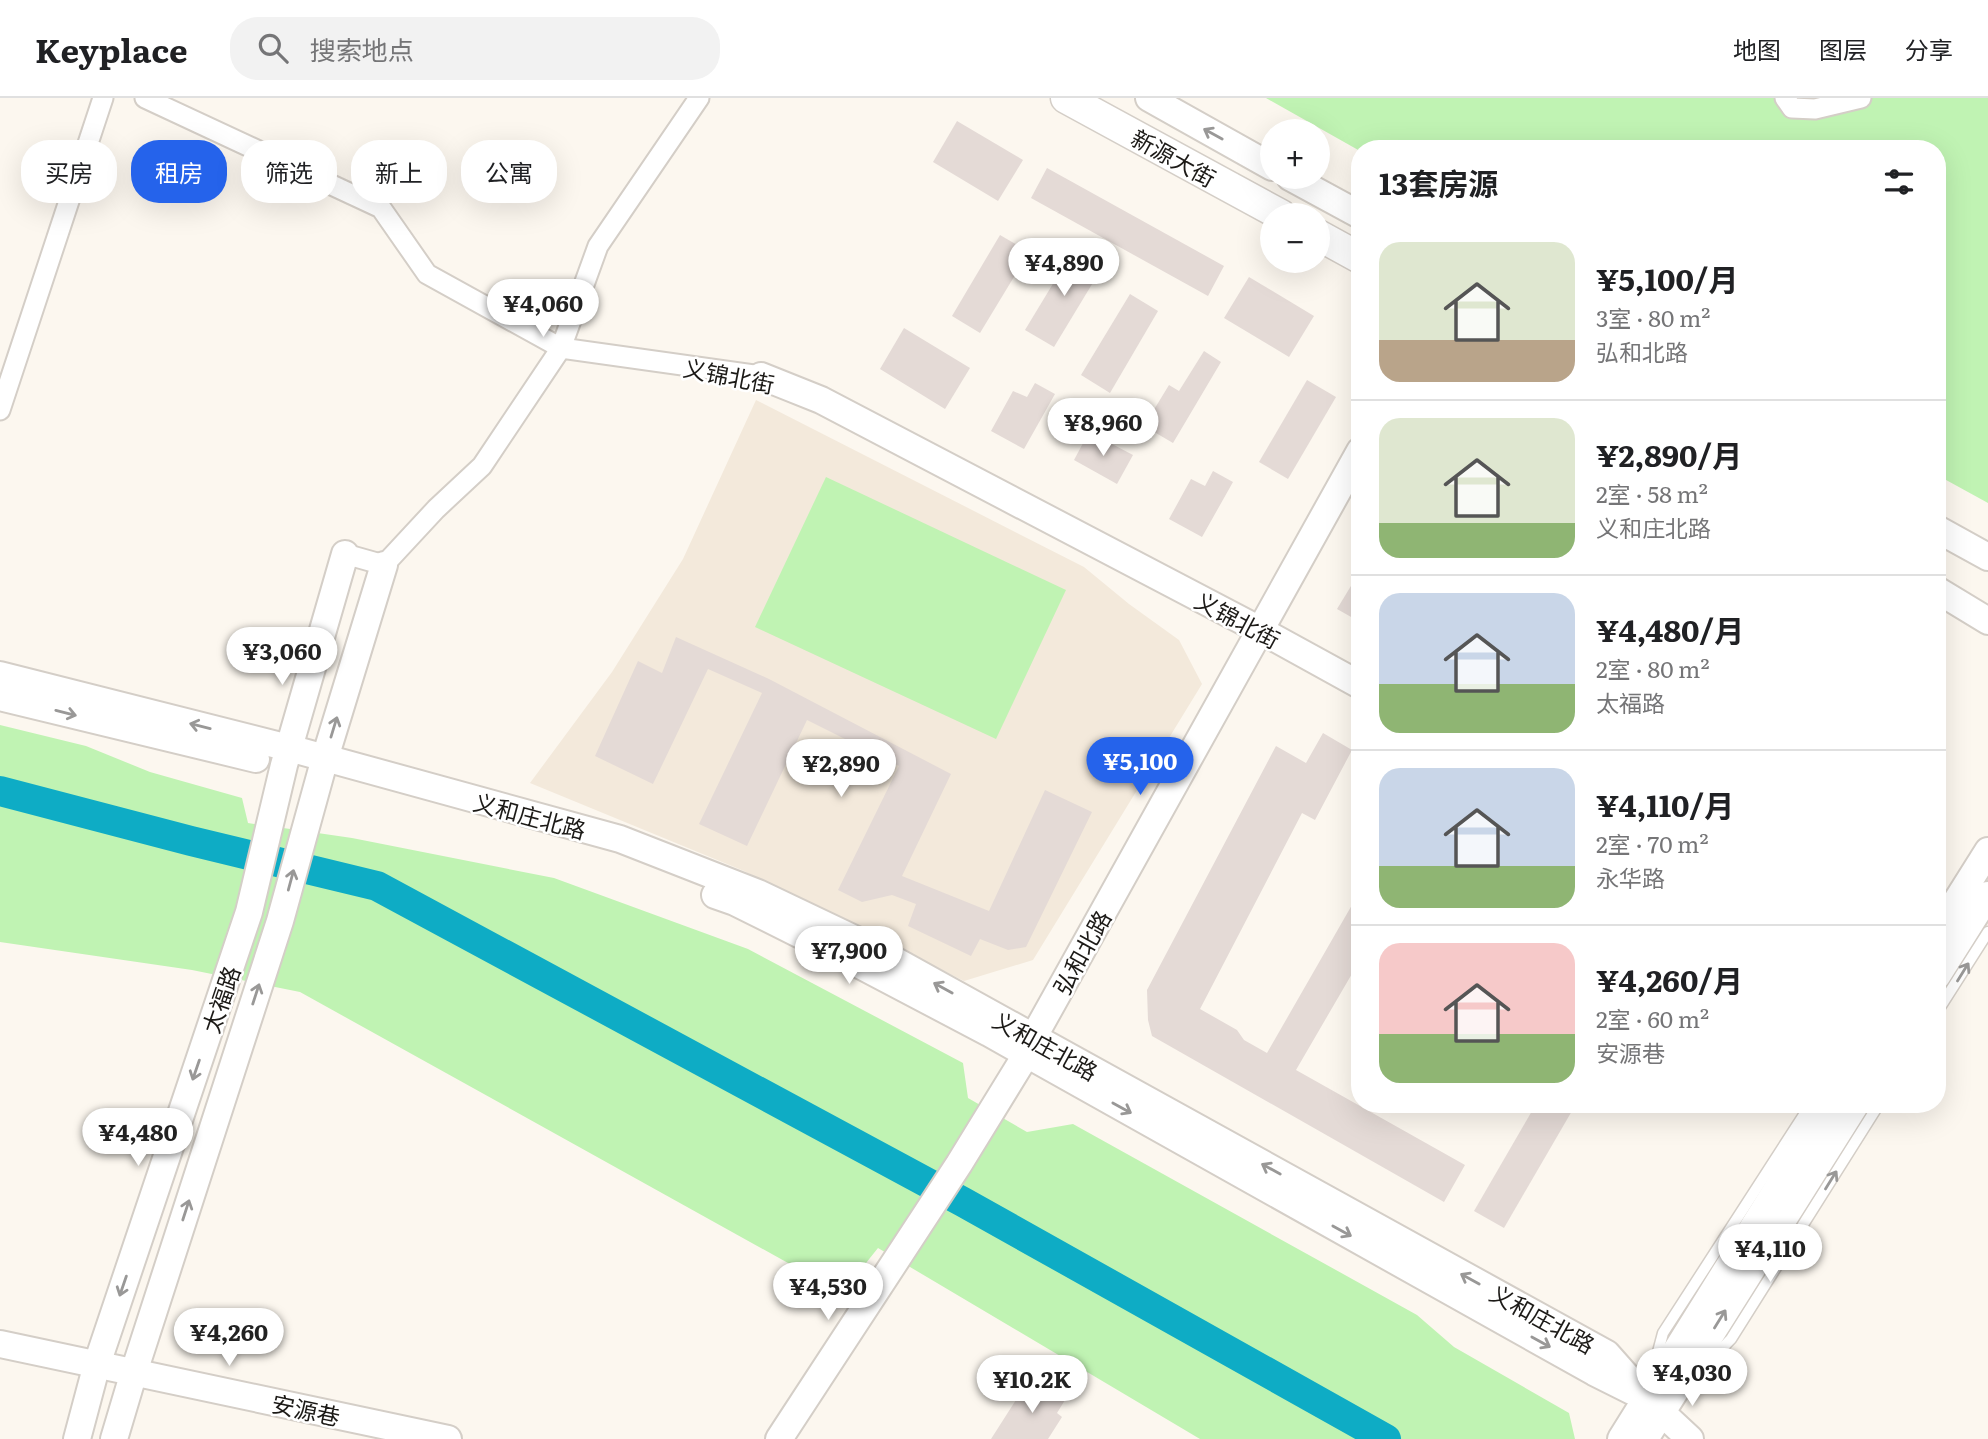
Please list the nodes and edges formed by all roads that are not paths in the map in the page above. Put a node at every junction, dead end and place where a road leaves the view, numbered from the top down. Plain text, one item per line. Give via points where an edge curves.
1 (103, 98) edge
2 (145, 98) edge
3 (699, 98) edge
4 (1066, 98) edge
5 (1149, 98) edge
6 (1784, 98) edge
7 (1861, 98) edge
8 (1260, 160) edge
9 (1312, 189) edge
10 (1260, 204) edge
11 (1351, 210) edge
12 (1330, 242) edge
13 (1351, 253) edge
14 (561, 348) junction
15 (761, 376) joint
16 (0, 410) edge
17 (1351, 467) edge
18 (1946, 532) edge
19 (1946, 533) edge
20 (1988, 547) edge
21 (345, 554) joint
22 (1988, 557) edge
23 (384, 565) junction
24 (1946, 579) edge
25 (1946, 595) edge
26 (1988, 602) edge
27 (1988, 621) edge
28 (1260, 630) junction
29 (0, 675) edge
30 (1351, 680) edge
31 (0, 697) edge
32 (286, 757) junction
33 (323, 767) junction
34 (1988, 837) edge
35 (1983, 849) edge
36 (1988, 895) edge
37 (1946, 916) edge
38 (1988, 932) edge
39 (1946, 962) edge
40 (1946, 998) edge
41 (1030, 1046) junction
42 (1805, 1113) edge
43 (1825, 1113) edge
44 (1850, 1113) edge
45 (1873, 1113) edge
46 (0, 1344) edge
47 (97, 1364) junction
48 (134, 1372) junction
49 (1654, 1405) junction
50 (77, 1439) edge
51 (114, 1439) edge
52 (448, 1439) edge
53 (779, 1439) edge
54 (1621, 1439) edge
55 (1645, 1439) edge
56 (1690, 1439) edge

1 - 16 street
2 - 14 street, 义锦北街 via 381,208 427,274
3 - 14 street via 598,246
4 - 10 main road, 新源大街
8 -> 5 main road, 新源大街
6 - 7 street via 1792,108 1815,109
9 - 11 main road
12 - 13 main road
14 - 15 street, 义锦北街
14 - 23 street via 482,466
15 - 28 main road, 义锦北街 via 821,400
17 - 28 main road, 弘和北路
18 - 20 main road
19 - 22 main road
21 - 23 street
21 - 32 main road, 太福路
33 -> 23 main road, 太福路
24 - 26 main road
25 - 27 main road
28 - 30 main road, 义锦北街
28 - 41 main road, 弘和北路
32 -> 29 main road, 义和庄北路
31 -> 32 main road, 义和庄北路
32 - 33 main road, 义和庄北路
32 -> 47 main road, 太福路 via 249,912
33 - 41 main road, 义和庄北路 via 620,839 733,883 864,944
48 -> 33 main road, 太福路 via 280,921
34 - 35 lane
35 - 37 main road
36 - 39 main road
40 -> 38 lane
41 - 49 main road, 义和庄北路 via 1607,1354
41 - 53 main road, 弘和北路 via 917,1230
42 - 49 lane via 1663,1333
43 - 49 main road
49 -> 44 main road
49 -> 45 lane via 1731,1339
46 - 47 main road, 安源巷
47 - 48 main road, 安源巷
47 - 50 main road, 太福路
48 - 51 main road, 太福路
48 - 52 main road, 安源巷
49 - 54 main road
49 - 55 main road
49 - 56 main road, 义和庄北路

